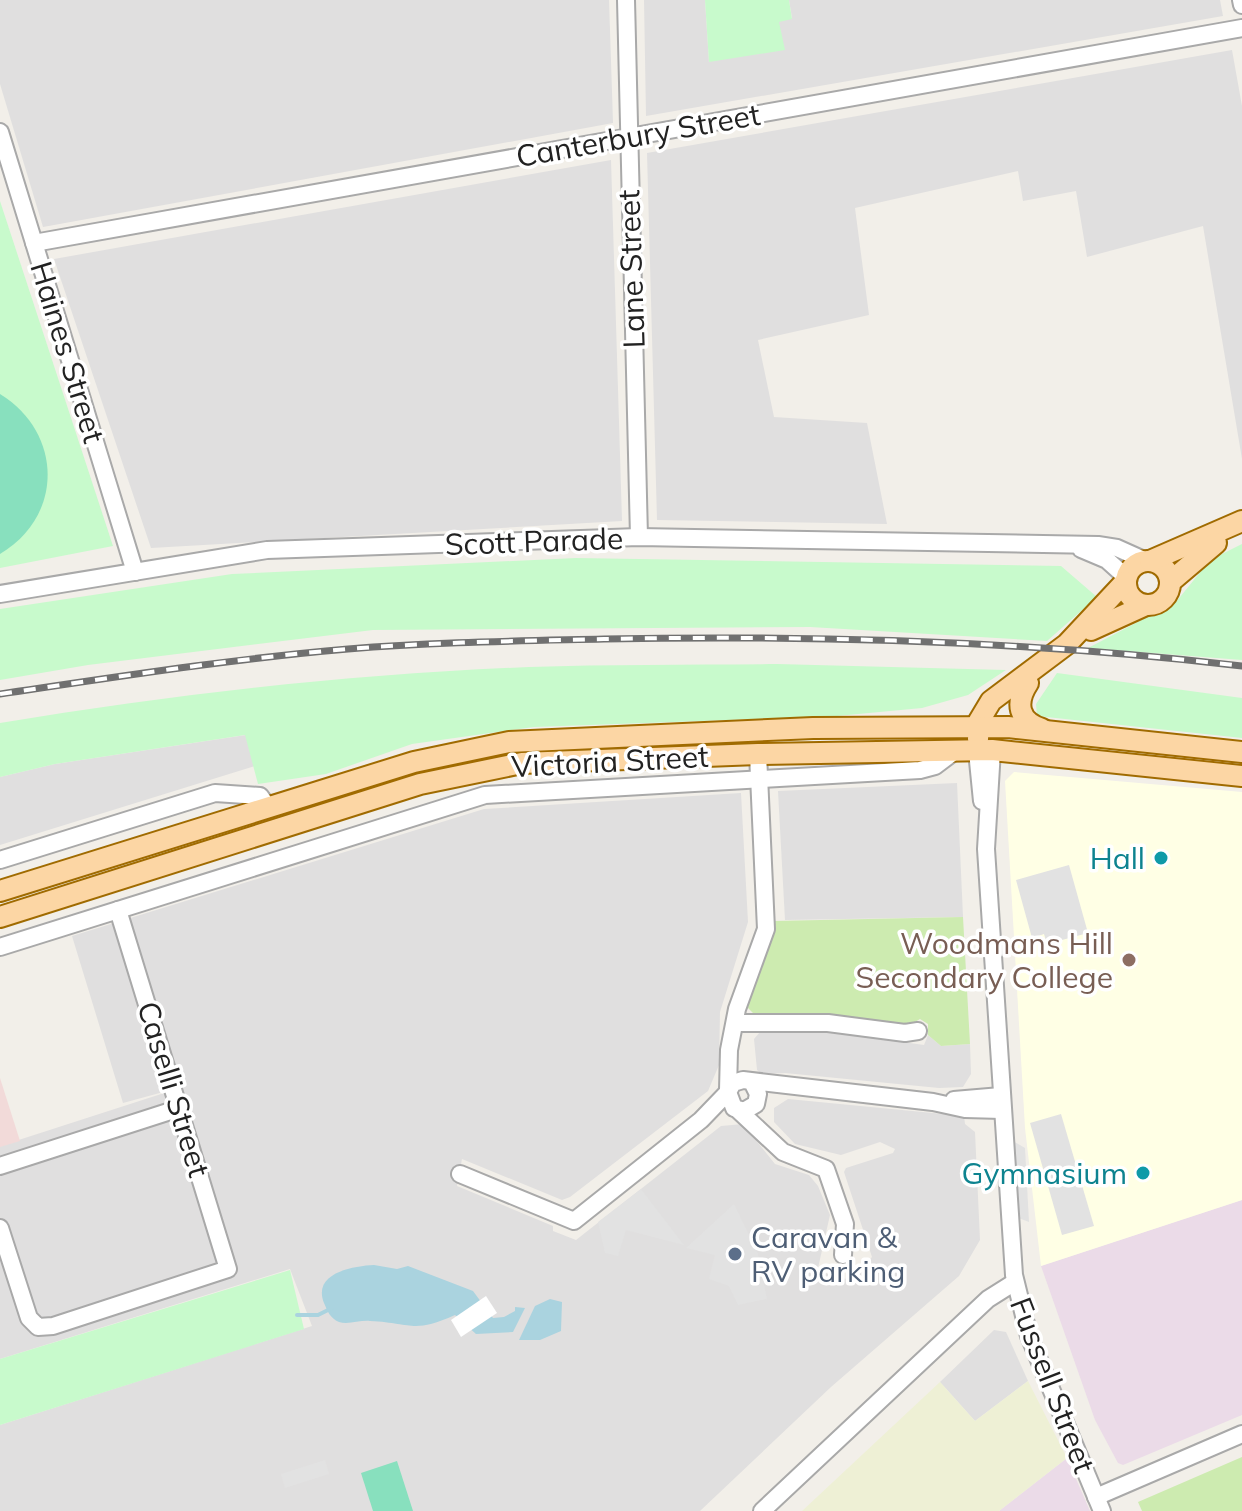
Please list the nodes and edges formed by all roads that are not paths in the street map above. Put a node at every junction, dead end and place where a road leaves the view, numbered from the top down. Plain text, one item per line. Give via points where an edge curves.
1 (626, 0) edge
2 (1242, 28) edge
3 (0, 132) edge
4 (627, 136) junction
5 (34, 243) junction
6 (1242, 522) edge
7 (639, 537) junction
8 (1071, 546) junction
9 (1148, 561) junction
10 (135, 572) junction
11 (1126, 580) junction
12 (1170, 582) junction
13 (0, 594) edge
14 (1146, 605) junction
15 (1067, 644) junction
16 (1044, 663) junction
17 (1028, 683) junction
18 (1000, 694) junction
19 (986, 727) junction
20 (813, 728) junction
21 (1045, 729) junction
22 (985, 750) junction
23 (955, 751) junction
24 (1242, 752) edge
25 (758, 754) junction
26 (1242, 776) edge
27 (759, 778) junction
28 (268, 807) junction
29 (276, 829) junction
30 (286, 855) junction
31 (0, 860) edge
32 (0, 891) edge
33 (118, 910) junction
34 (0, 917) edge
35 (0, 947) edge
36 (734, 1027) junction
37 (918, 1031) dead end
38 (752, 1083) junction
39 (791, 1087) junction
40 (728, 1091) junction
41 (757, 1101) junction
42 (1002, 1103) junction
43 (180, 1108) junction
44 (738, 1110) junction
45 (701, 1120) junction
46 (766, 1133) junction
47 (0, 1166) edge
48 (460, 1174) dead end
49 (0, 1228) edge
50 (4, 1252) edge
51 (843, 1255) dead end
52 (1015, 1282) junction
53 (1242, 1434) edge
54 (1099, 1504) edge
55 (762, 1511) edge

1 - 4 street, Lane Street
2 - 4 street, Canterbury Street
3 - 5 street, Haines Street
4 - 5 street, Canterbury Street
4 - 7 street, Lane Street
5 - 10 street, Haines Street
6 - 9 main road
6 - 12 main road
7 - 8 street, Scott Parade
7 - 10 street, Scott Parade via 267,550
8 - 9 street, Scott Parade via 1107,545
8 - 11 street, Scott Parade via 1107,560
9 - 11 main road via 1131,568
9 - 12 main road via 1162,566
10 - 13 street, Scott Parade
11 - 14 main road via 1133,600
11 - 15 main road
12 - 14 main road via 1161,601
14 - 15 main road
15 - 16 main road
16 - 17 main road
16 - 18 main road
17 - 19 main road
17 - 21 main road via 1019,710 1031,724
18 - 19 main road via 986,707
18 - 20 main road via 967,717
19 - 20 main road, Victoria Street
19 - 21 main road, Victoria Street
19 - 22 main road
20 - 28 main road, Victoria Street via 509,742 414,762
21 - 24 main road, Victoria Street
22 - 23 main road, Victoria Street
22 - 26 main road, Victoria Street
22 - 42 street, Fussell Street
23 - 25 main road, Victoria Street
23 - 27 street via 926,769
25 - 27 street
25 - 29 main road, Victoria Street via 499,766 420,784
27 - 30 street via 493,794
27 - 36 street via 766,929
28 - 29 main road
28 - 31 street via 260,796 215,793
28 - 32 main road, Victoria Street
29 - 30 street
29 - 34 main road, Victoria Street
30 - 33 street
33 - 35 street
33 - 43 street, Caselli Street
36 - 37 street via 828,1023
36 - 38 street via 741,1064
36 - 40 street
38 - 39 street
38 - 40 street via 738,1081
38 - 41 street
39 - 41 street
39 - 42 street via 965,1109
40 - 44 street via 729,1104
40 - 45 street
41 - 44 street via 750,1109
41 - 46 street
42 - 52 street, Fussell Street
43 - 47 street
43 - 50 street, Caselli Street via 228,1269 38,1327 29,1318
44 - 45 street
44 - 46 street
45 - 48 street via 574,1221
46 - 51 street via 786,1153 826,1169 845,1224
49 - 50 street
52 - 54 street, Fussell Street via 1029,1336
52 - 55 street via 988,1299
53 - 54 street

